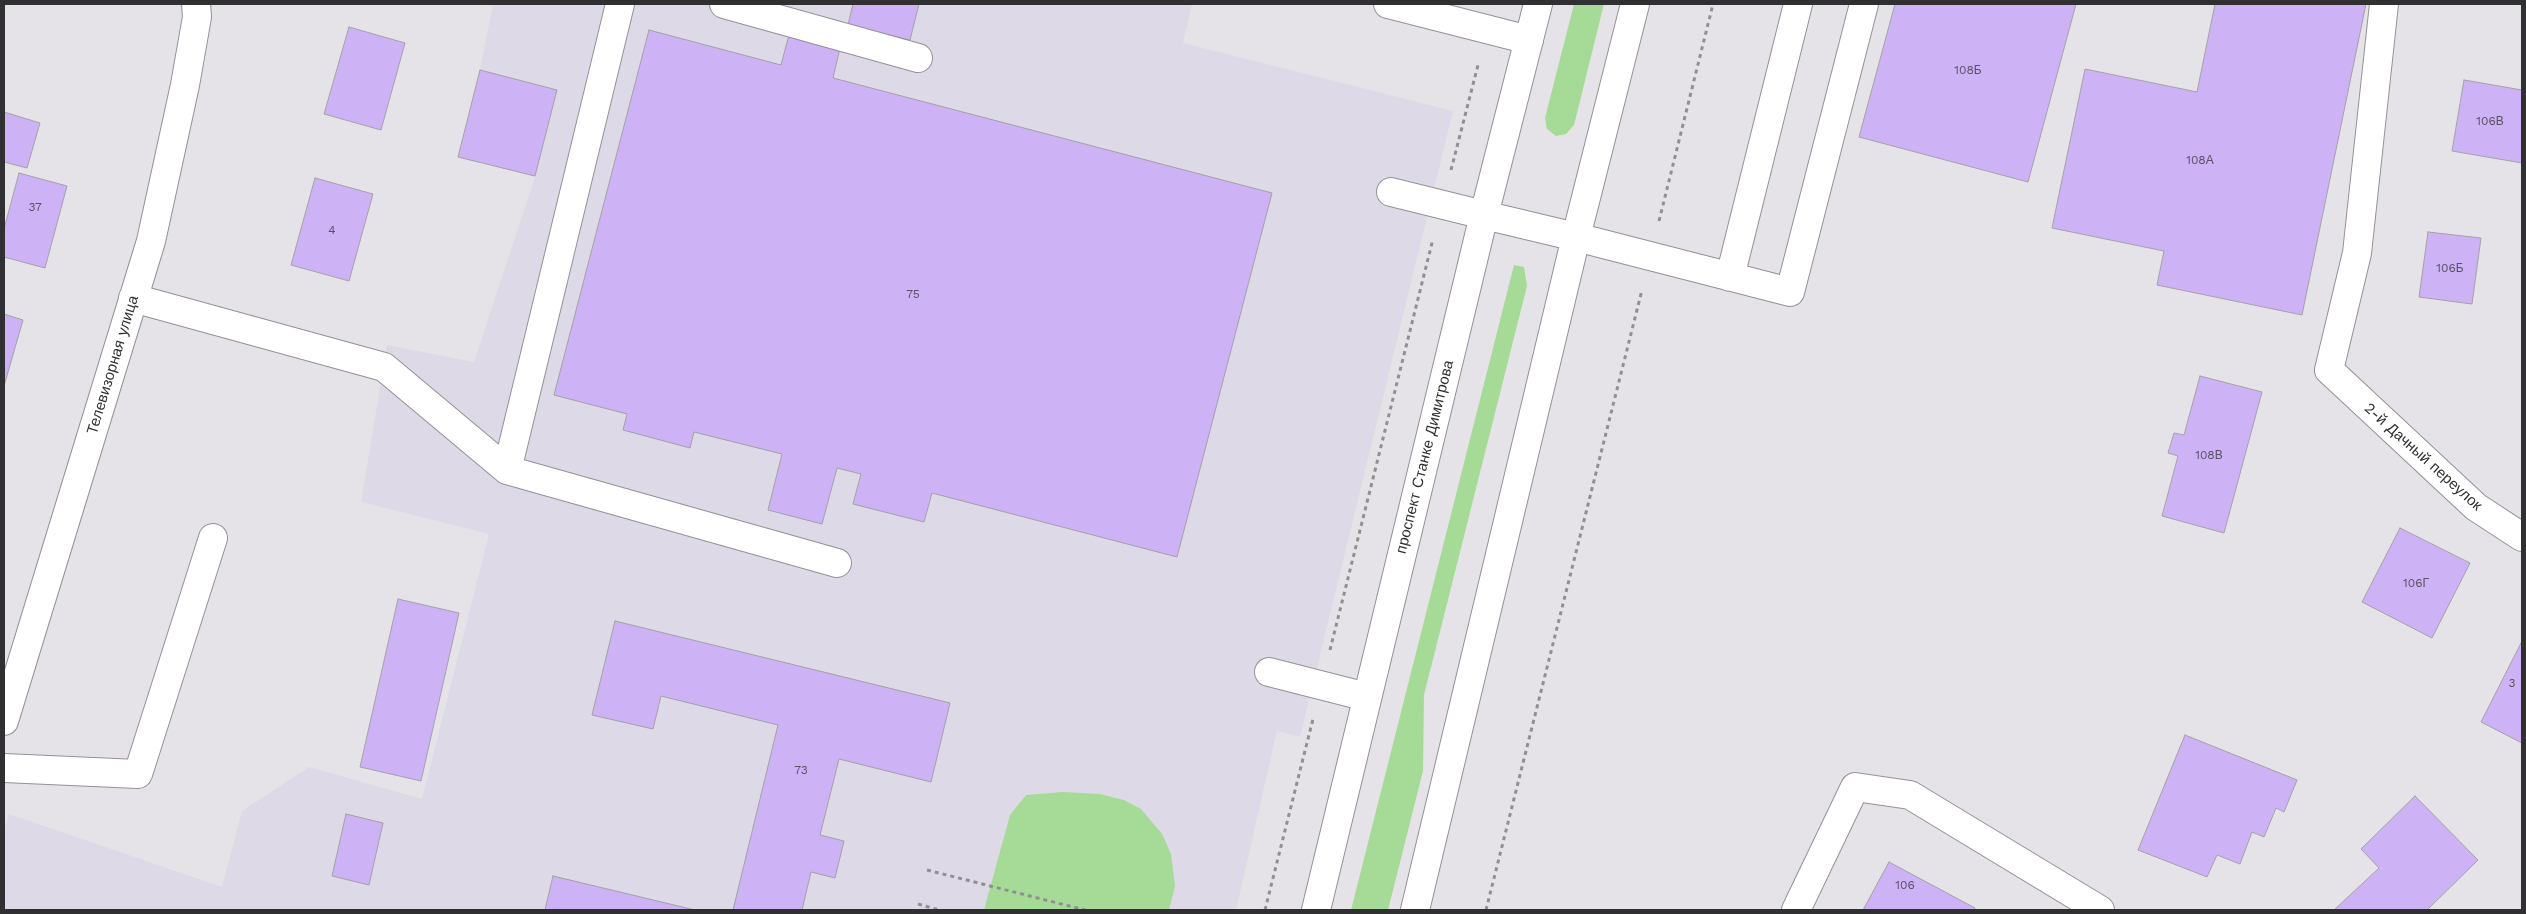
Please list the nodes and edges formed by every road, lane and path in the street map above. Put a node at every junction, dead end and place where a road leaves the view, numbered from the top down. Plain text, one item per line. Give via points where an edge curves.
1 (196, 4) edge
2 (620, 4) edge
3 (724, 4) edge
4 (1388, 4) edge
5 (1538, 4) edge
6 (1635, 4) edge
7 (1713, 4) edge
8 (1798, 4) edge
9 (1864, 4) edge
10 (2384, 4) edge
11 (1487, 30) junction
12 (1529, 40) junction
13 (918, 58) dead end
14 (1391, 192) dead end
15 (1442, 204) junction
16 (1484, 215) junction
17 (1576, 238) junction
18 (1651, 256) junction
19 (1730, 277) junction
20 (134, 298) junction
21 (507, 470) junction
22 (213, 538) dead end
23 (2522, 538) edge
24 (838, 563) dead end
25 (1269, 672) dead end
26 (1322, 684) junction
27 (1366, 697) junction
28 (4, 721) edge
29 (4, 768) edge
30 (927, 870) dead end
31 (918, 904) dead end
32 (939, 910) edge
33 (1085, 910) edge
34 (1265, 910) edge
35 (1316, 910) edge
36 (1415, 910) edge
37 (1486, 910) edge
38 (1796, 910) edge
39 (2100, 910) edge

1 - 20 main road, Телевизорная улица via 197,18 185,86 151,241
2 - 21 main road
3 - 13 main road
4 - 11 main road
5 - 12 main road, проспект Станке Димитрова
6 - 17 main road
7 - 18 path
8 - 19 main road
9 - 19 main road via 1790,292
10 - 23 main road, 2-й Дачный переулок via 2357,253 2329,370 2476,507
11 - 12 main road
11 - 15 path
12 - 16 main road, проспект Станке Димитрова
14 - 15 main road
15 - 16 main road
15 - 26 path
16 - 17 main road
16 - 27 main road, проспект Станке Димитрова
17 - 18 main road
17 - 36 main road
18 - 19 main road
18 - 37 path
20 - 21 main road via 384,367
20 - 28 main road, Телевизорная улица
21 - 24 main road
22 - 29 main road via 138,774
25 - 26 main road
26 - 27 main road
26 - 34 path
27 - 35 main road, проспект Станке Димитрова
30 - 33 path
31 - 32 path
38 - 39 main road via 1856,788 1910,796

